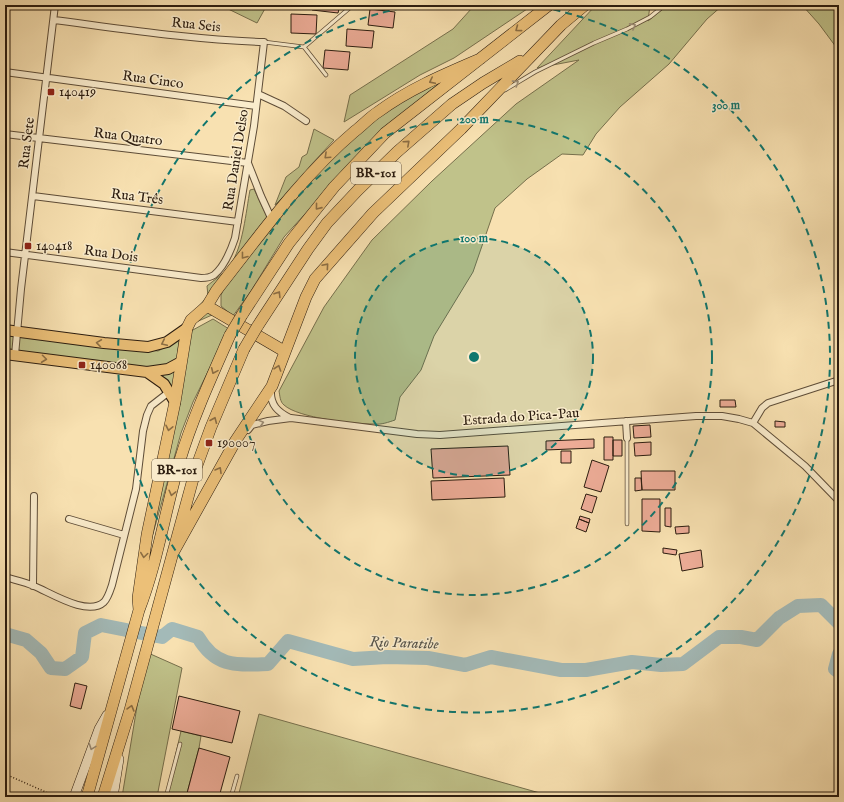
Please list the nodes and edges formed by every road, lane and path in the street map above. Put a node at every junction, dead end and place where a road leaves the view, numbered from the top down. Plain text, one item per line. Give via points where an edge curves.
1 (55, 5) edge
2 (353, 5) edge
3 (549, 5) edge
4 (585, 5) edge
5 (665, 5) edge
6 (54, 20) junction
7 (264, 42) junction
8 (304, 47) junction
9 (531, 54) junction
10 (480, 58) junction
11 (5, 72) edge
12 (326, 75) dead end
13 (47, 77) junction
14 (258, 94) junction
15 (256, 106) junction
16 (484, 106) junction
17 (306, 122) dead end
18 (5, 134) edge
19 (39, 137) junction
20 (248, 163) junction
21 (33, 196) junction
22 (272, 220) junction
23 (238, 222) junction
24 (5, 252) edge
25 (25, 255) junction
26 (213, 276) joint
27 (207, 306) junction
28 (187, 328) junction
29 (5, 330) edge
30 (17, 332) junction
31 (284, 351) junction
32 (10, 355) edge
33 (181, 362) junction
34 (147, 372) junction
35 (839, 380) edge
36 (272, 386) junction
37 (169, 392) junction
38 (175, 402) junction
39 (292, 418) junction
40 (626, 421) junction
41 (753, 423) junction
42 (627, 438) joint
43 (236, 440) junction
44 (34, 496) dead end
45 (839, 501) edge
46 (69, 519) dead end
47 (628, 524) dead end
48 (124, 535) junction
49 (174, 550) junction
50 (5, 576) edge
51 (33, 586) junction
52 (139, 610) junction
53 (115, 700) junction
54 (180, 744) dead end
55 (120, 745) junction
56 (5, 774) edge
57 (237, 776) dead end
58 (57, 797) edge
59 (74, 797) edge
60 (87, 797) edge
61 (103, 797) edge
62 (113, 797) edge
63 (166, 797) edge
64 (230, 797) edge

1 - 6 street, Rua Sete
2 - 8 lane
3 -> 10 highway, BR-101
4 - 9 highway, BR-101
16 -> 5 lane via 499,93 535,72 627,29 650,17
6 - 7 street, Rua Seis via 191,37
6 - 13 street, Rua Sete
7 - 8 lane
7 - 14 street, Rua Daniel Delso
8 - 12 lane
9 - 16 highway
49 -> 9 highway, BR-101, bridge via 206,441 244,349 308,249 327,223 407,143 452,104
10 -> 22 highway via 420,87 377,112 322,161
10 -> 52 highway, BR-101, bridge via 385,133 334,187 289,243 242,315 230,335 199,404 180,460 149,583
11 - 13 street, Rua Cinco
13 - 15 street, Rua Cinco
13 - 19 street, Rua Sete
14 - 15 street, Rua Daniel Delso
14 - 17 street via 284,106
15 - 20 street, Rua Daniel Delso
31 -> 16 highway via 315,279 373,213
18 - 19 street, Rua Quatro
19 - 20 street, Rua Quatro
19 - 21 street, Rua Sete
20 - 22 street
20 - 23 street, Rua Daniel Delso
21 - 23 street, Rua Três
21 - 25 street, Rua Sete
22 -> 27 highway
23 - 26 street, Rua Daniel Delso via 231,250
24 - 25 street, Rua Dois
25 - 26 street, Rua Dois via 195,278
25 - 30 street, Rua Sete
27 - 28 highway via 191,320
27 - 31 highway
28 -> 30 main road via 166,342 148,347
28 - 33 highway
29 - 30 main road
30 - 32 street, Rua Sete
36 -> 31 highway
32 -> 34 main road
33 - 34 main road via 168,369
33 - 38 highway, BR-101
34 - 37 main road via 164,384
35 - 41 street via 768,403
36 - 39 street, Estrada do Pica-Pau via 271,397 274,407
36 - 43 highway
37 - 38 main road
37 - 48 street via 151,406 147,415 136,489
38 -> 52 highway, BR-101 via 147,536 138,598
39 - 40 street, Estrada do Pica-Pau via 440,435
43 -> 39 street, Estrada do Pica-Pau via 252,425
40 - 41 street, Estrada do Pica-Pau via 722,416
40 - 42 street
41 - 45 street via 805,466
42 - 47 lane
49 -> 43 highway
44 - 51 street
46 - 48 street
48 - 51 street via 112,585 104,602 97,606 79,606
55 -> 49 highway, BR-101
50 - 51 street
52 - 53 highway, BR-101
53 -> 59 main road via 99,729
53 - 60 highway, BR-101
54 - 63 lane
55 - 61 highway, BR-101
55 - 62 main road
56 - 58 path
57 - 64 lane

